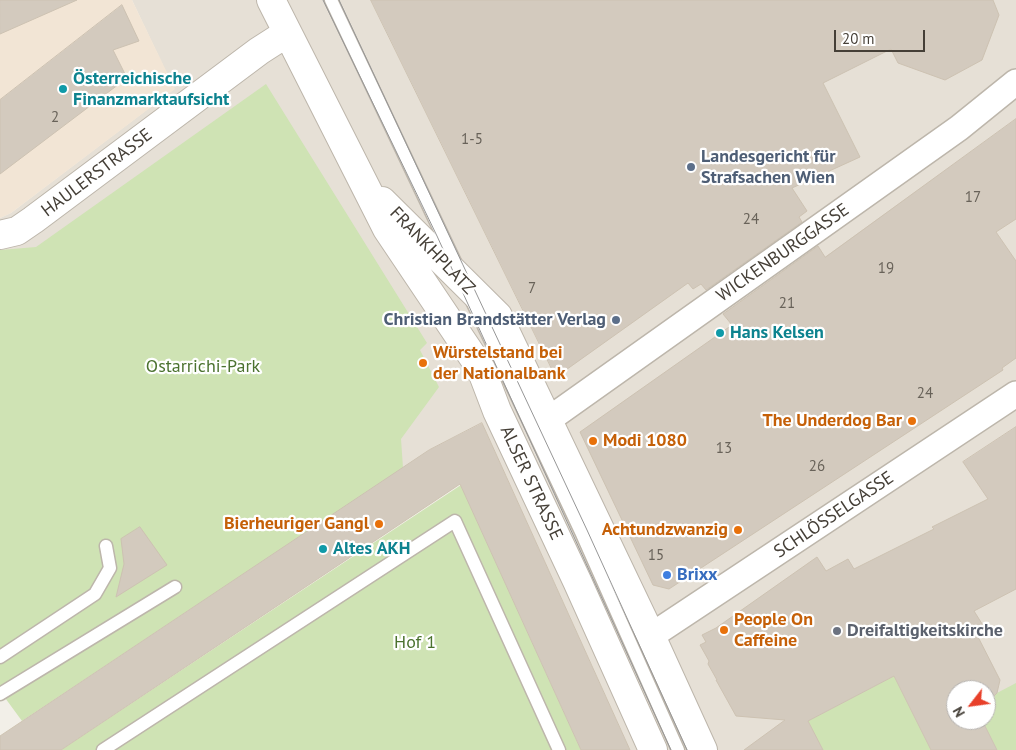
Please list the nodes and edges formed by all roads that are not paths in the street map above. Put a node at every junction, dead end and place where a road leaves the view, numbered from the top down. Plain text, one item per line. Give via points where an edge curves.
1 (271, 0) edge
2 (331, 0) edge
3 (287, 33) junction
4 (1016, 82) edge
5 (367, 186) junction
6 (387, 229) joint
7 (0, 235) edge
8 (464, 283) junction
9 (1016, 394) edge
10 (548, 420) junction
11 (106, 546) dead end
12 (175, 587) dead end
13 (651, 636) junction
14 (0, 657) edge
15 (0, 694) edge
16 (103, 750) edge
17 (559, 750) edge
18 (653, 750) edge
19 (678, 750) edge
20 (703, 750) edge

1 - 3 street, FRANKHPLATZ
2 - 8 lane
3 - 5 street, FRANKHPLATZ
3 - 7 street, HAULERSTRASSE via 34,220 17,231
4 - 10 street, WICKENBURGGASSE via 959,128
5 - 6 street, FRANKHPLATZ
5 - 8 street, FRANKHPLATZ
6 - 18 street, ALSER STRASSE via 481,369 497,411
8 - 10 street, FRANKHPLATZ via 498,316
8 - 19 lane via 582,534
9 - 13 street, SCHLÖSSELGASSE
10 - 13 street
11 - 14 lane via 110,568 95,594
12 - 15 lane
13 - 20 street
16 - 17 lane via 455,521

